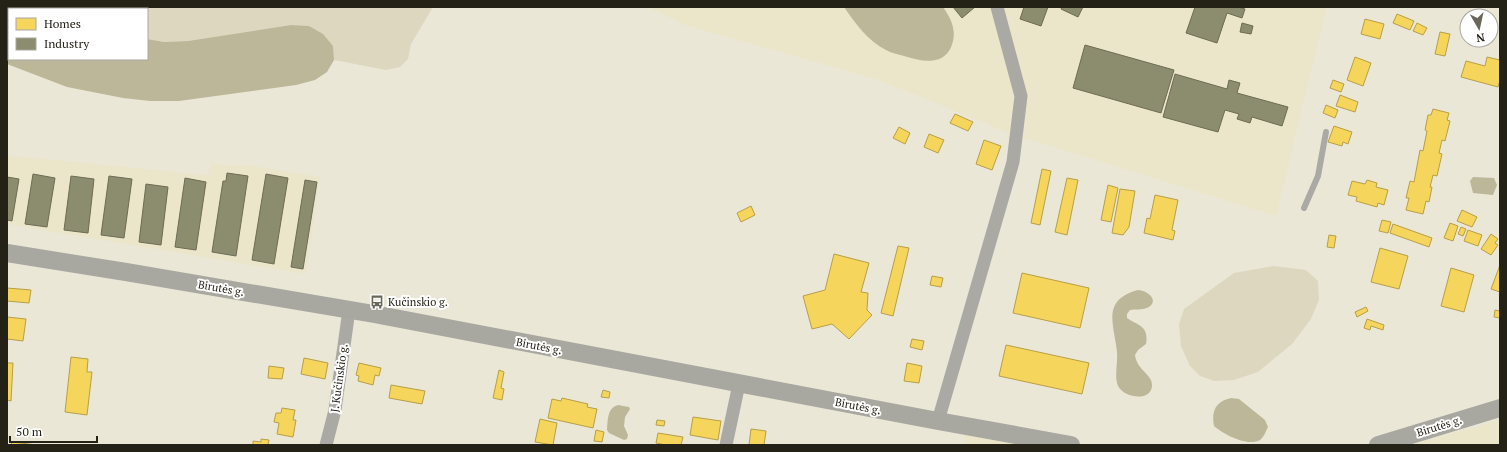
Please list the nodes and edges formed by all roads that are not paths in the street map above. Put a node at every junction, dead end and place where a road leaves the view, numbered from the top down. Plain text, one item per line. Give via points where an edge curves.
1 (997, 7) edge
2 (1326, 132) dead end
3 (1304, 208) dead end
4 (7, 253) edge
5 (349, 310) junction
6 (740, 384) junction
7 (1500, 408) edge
8 (938, 421) junction
9 (1064, 444) edge
10 (326, 445) edge
11 (726, 445) edge
12 (1378, 445) edge

1 - 8 street via 1021,96 1013,162
2 - 3 lane via 1318,176
4 - 5 main road, Birutės g.
5 - 6 main road, Birutės g.
5 - 10 street, J. Kučinskio g. via 335,410
6 - 8 main road, Birutės g.
6 - 11 street
7 - 12 main road, Birutės g.
8 - 9 main road, Birutės g.

